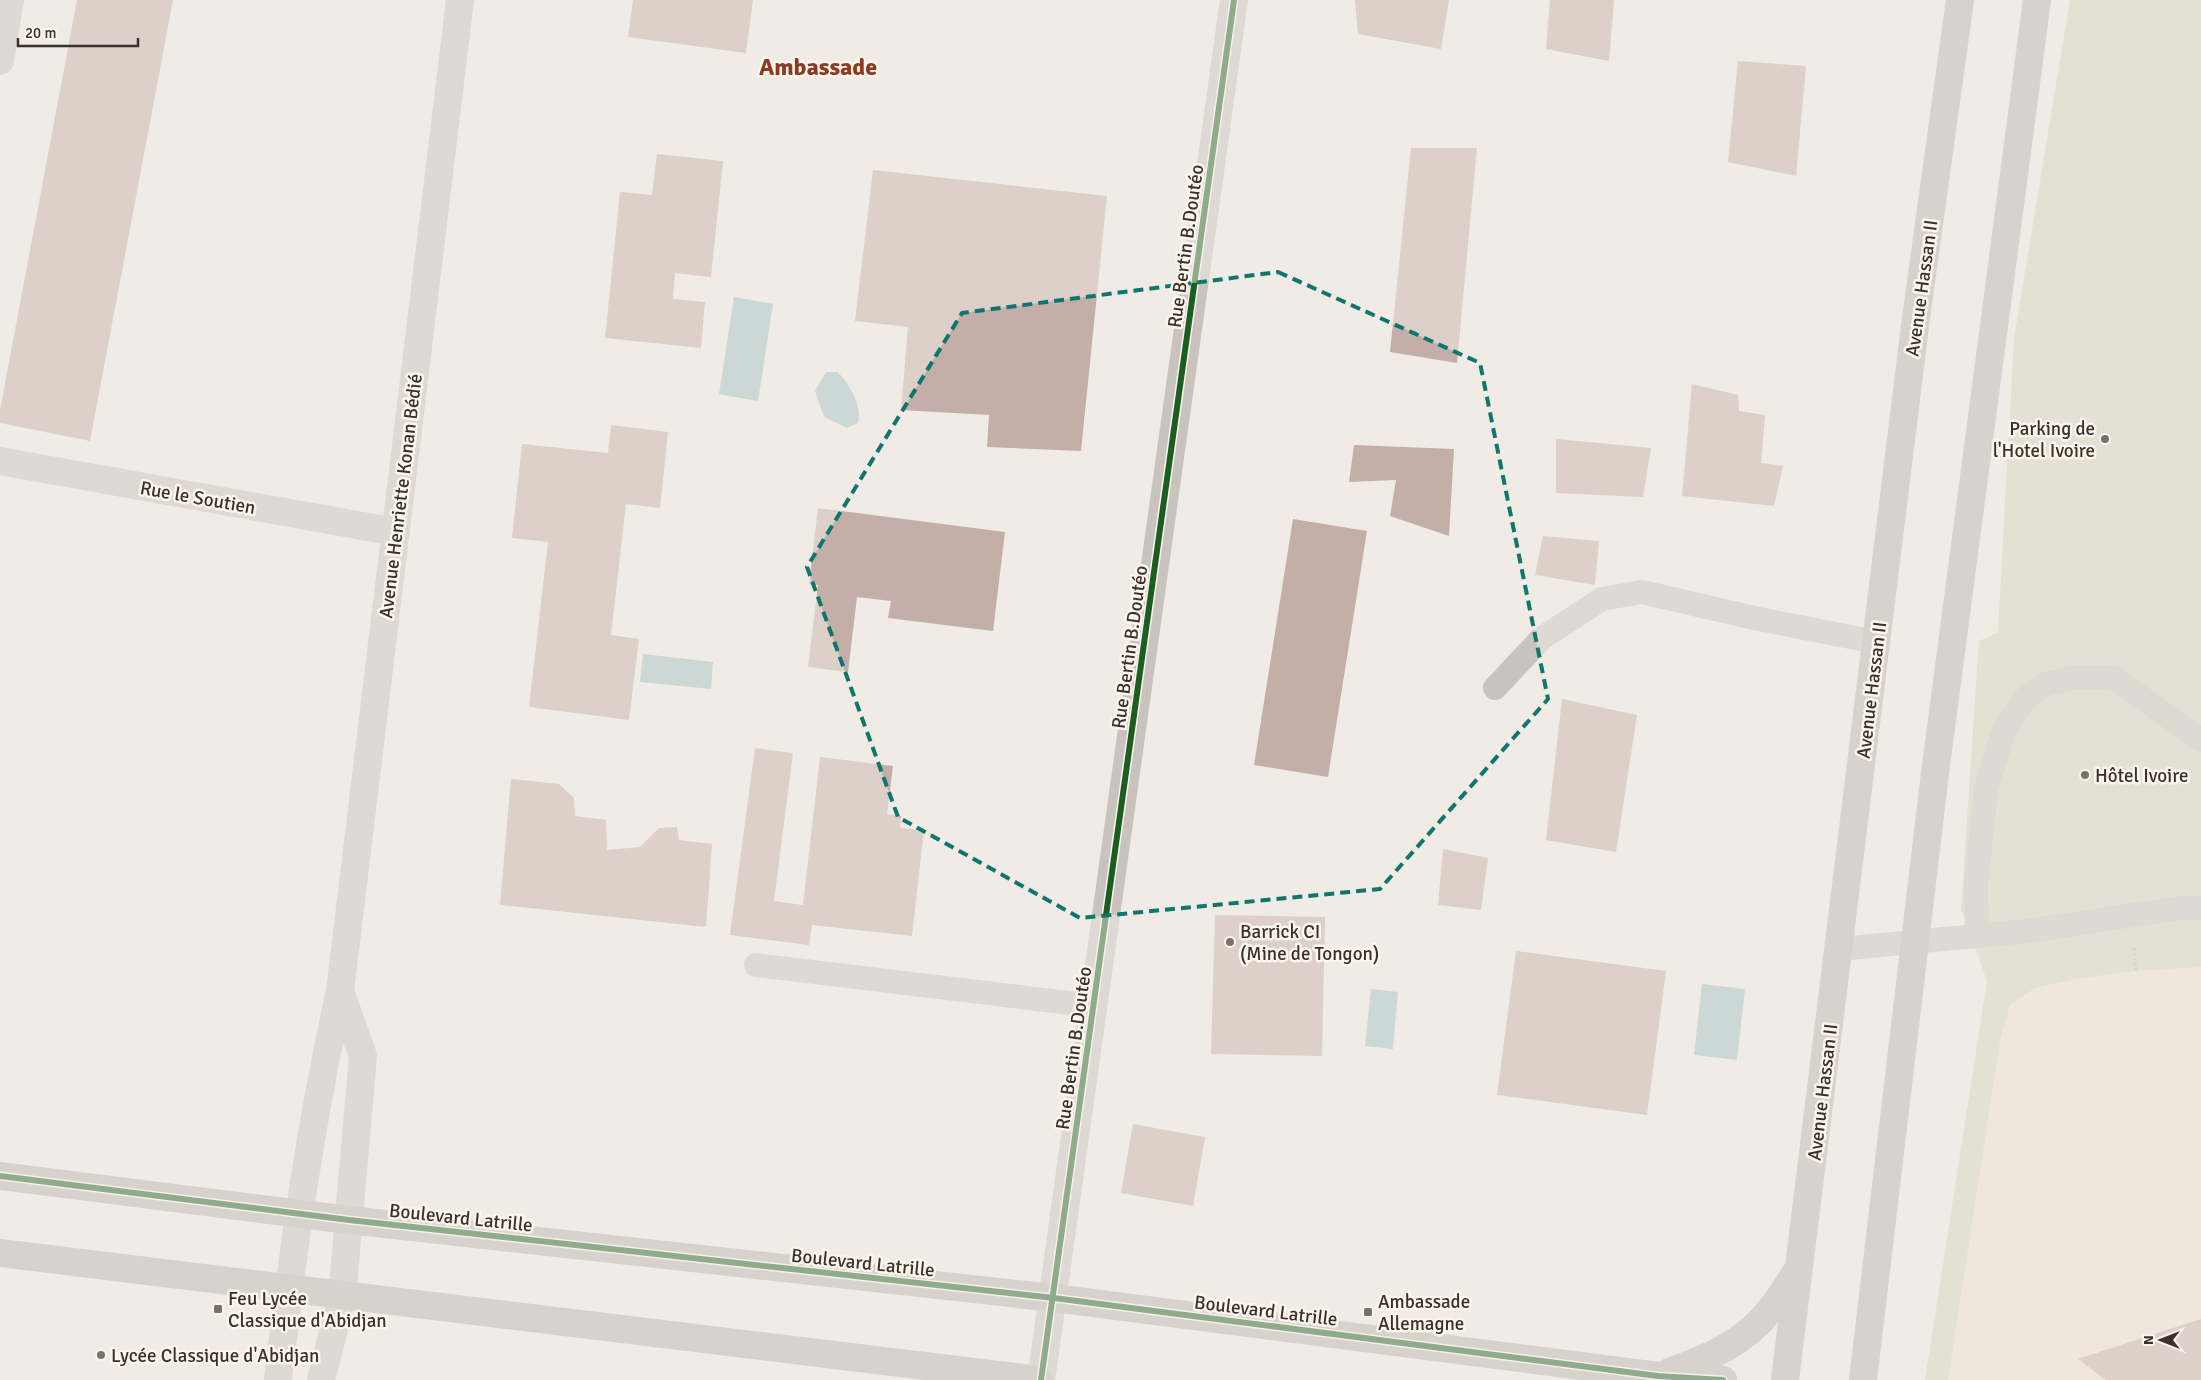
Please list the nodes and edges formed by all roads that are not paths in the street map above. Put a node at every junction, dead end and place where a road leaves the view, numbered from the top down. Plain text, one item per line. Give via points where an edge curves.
1 (10, 0) edge
2 (460, 0) edge
3 (1234, 0) edge
4 (1960, 0) edge
5 (2037, 0) edge
6 (0, 61) edge
7 (0, 461) edge
8 (396, 532) junction
9 (1876, 642) junction
10 (1495, 688) dead end
11 (2201, 740) edge
12 (2201, 908) edge
13 (1976, 935) junction
14 (1915, 941) junction
15 (1839, 949) junction
16 (756, 964) dead end
17 (340, 991) junction
18 (1094, 1006) junction
19 (0, 1176) edge
20 (298, 1213) junction
21 (350, 1220) junction
22 (0, 1253) edge
23 (1800, 1267) junction
24 (288, 1290) junction
25 (342, 1296) junction
26 (1054, 1298) junction
27 (1658, 1376) junction
28 (278, 1380) edge
29 (321, 1380) edge
30 (1040, 1380) edge
31 (1723, 1380) edge
32 (1785, 1380) edge
33 (1863, 1380) edge

1 - 6 street
2 - 8 street, Avenue Henriette Konan Bédié
3 - 18 street, Rue Bertin B.Doutéo
4 - 9 street, Avenue Hassan II
5 - 14 street
7 - 8 street, Rue le Soutien
8 - 17 street, Avenue Henriette Konan Bédié
9 - 10 lane via 1642,592 1602,599 1542,638
9 - 15 street, Avenue Hassan II
11 - 13 lane via 2114,678 2078,677 2045,684 2026,698 2004,730 1986,789 1976,886
12 - 13 lane via 2180,908 2028,931
13 - 14 lane
14 - 15 lane
14 - 33 street
15 - 23 street, Avenue Hassan II
16 - 18 lane
17 - 20 street, Avenue Henriette Konan Bédié
17 - 21 street, Avenue Henriette Konan Bédié via 363,1056
18 - 26 street, Rue Bertin B.Doutéo
19 - 20 street, Boulevard Latrille
20 - 21 street, Boulevard Latrille
20 - 24 street, Avenue Henriette Konan Bédié
21 - 25 street, Avenue Henriette Konan Bédié
21 - 26 street, Boulevard Latrille
22 - 24 street
23 - 27 street via 1769,1312 1740,1339 1706,1359
23 - 32 street, Avenue Hassan II
24 - 25 street
24 - 28 street, Avenue Henriette Konan Bédié
25 - 29 street, Avenue Henriette Konan Bédié
25 - 30 street
26 - 27 street, Boulevard Latrille
26 - 30 street, Rue Bertin B.Doutéo
27 - 31 street, Boulevard Latrille

